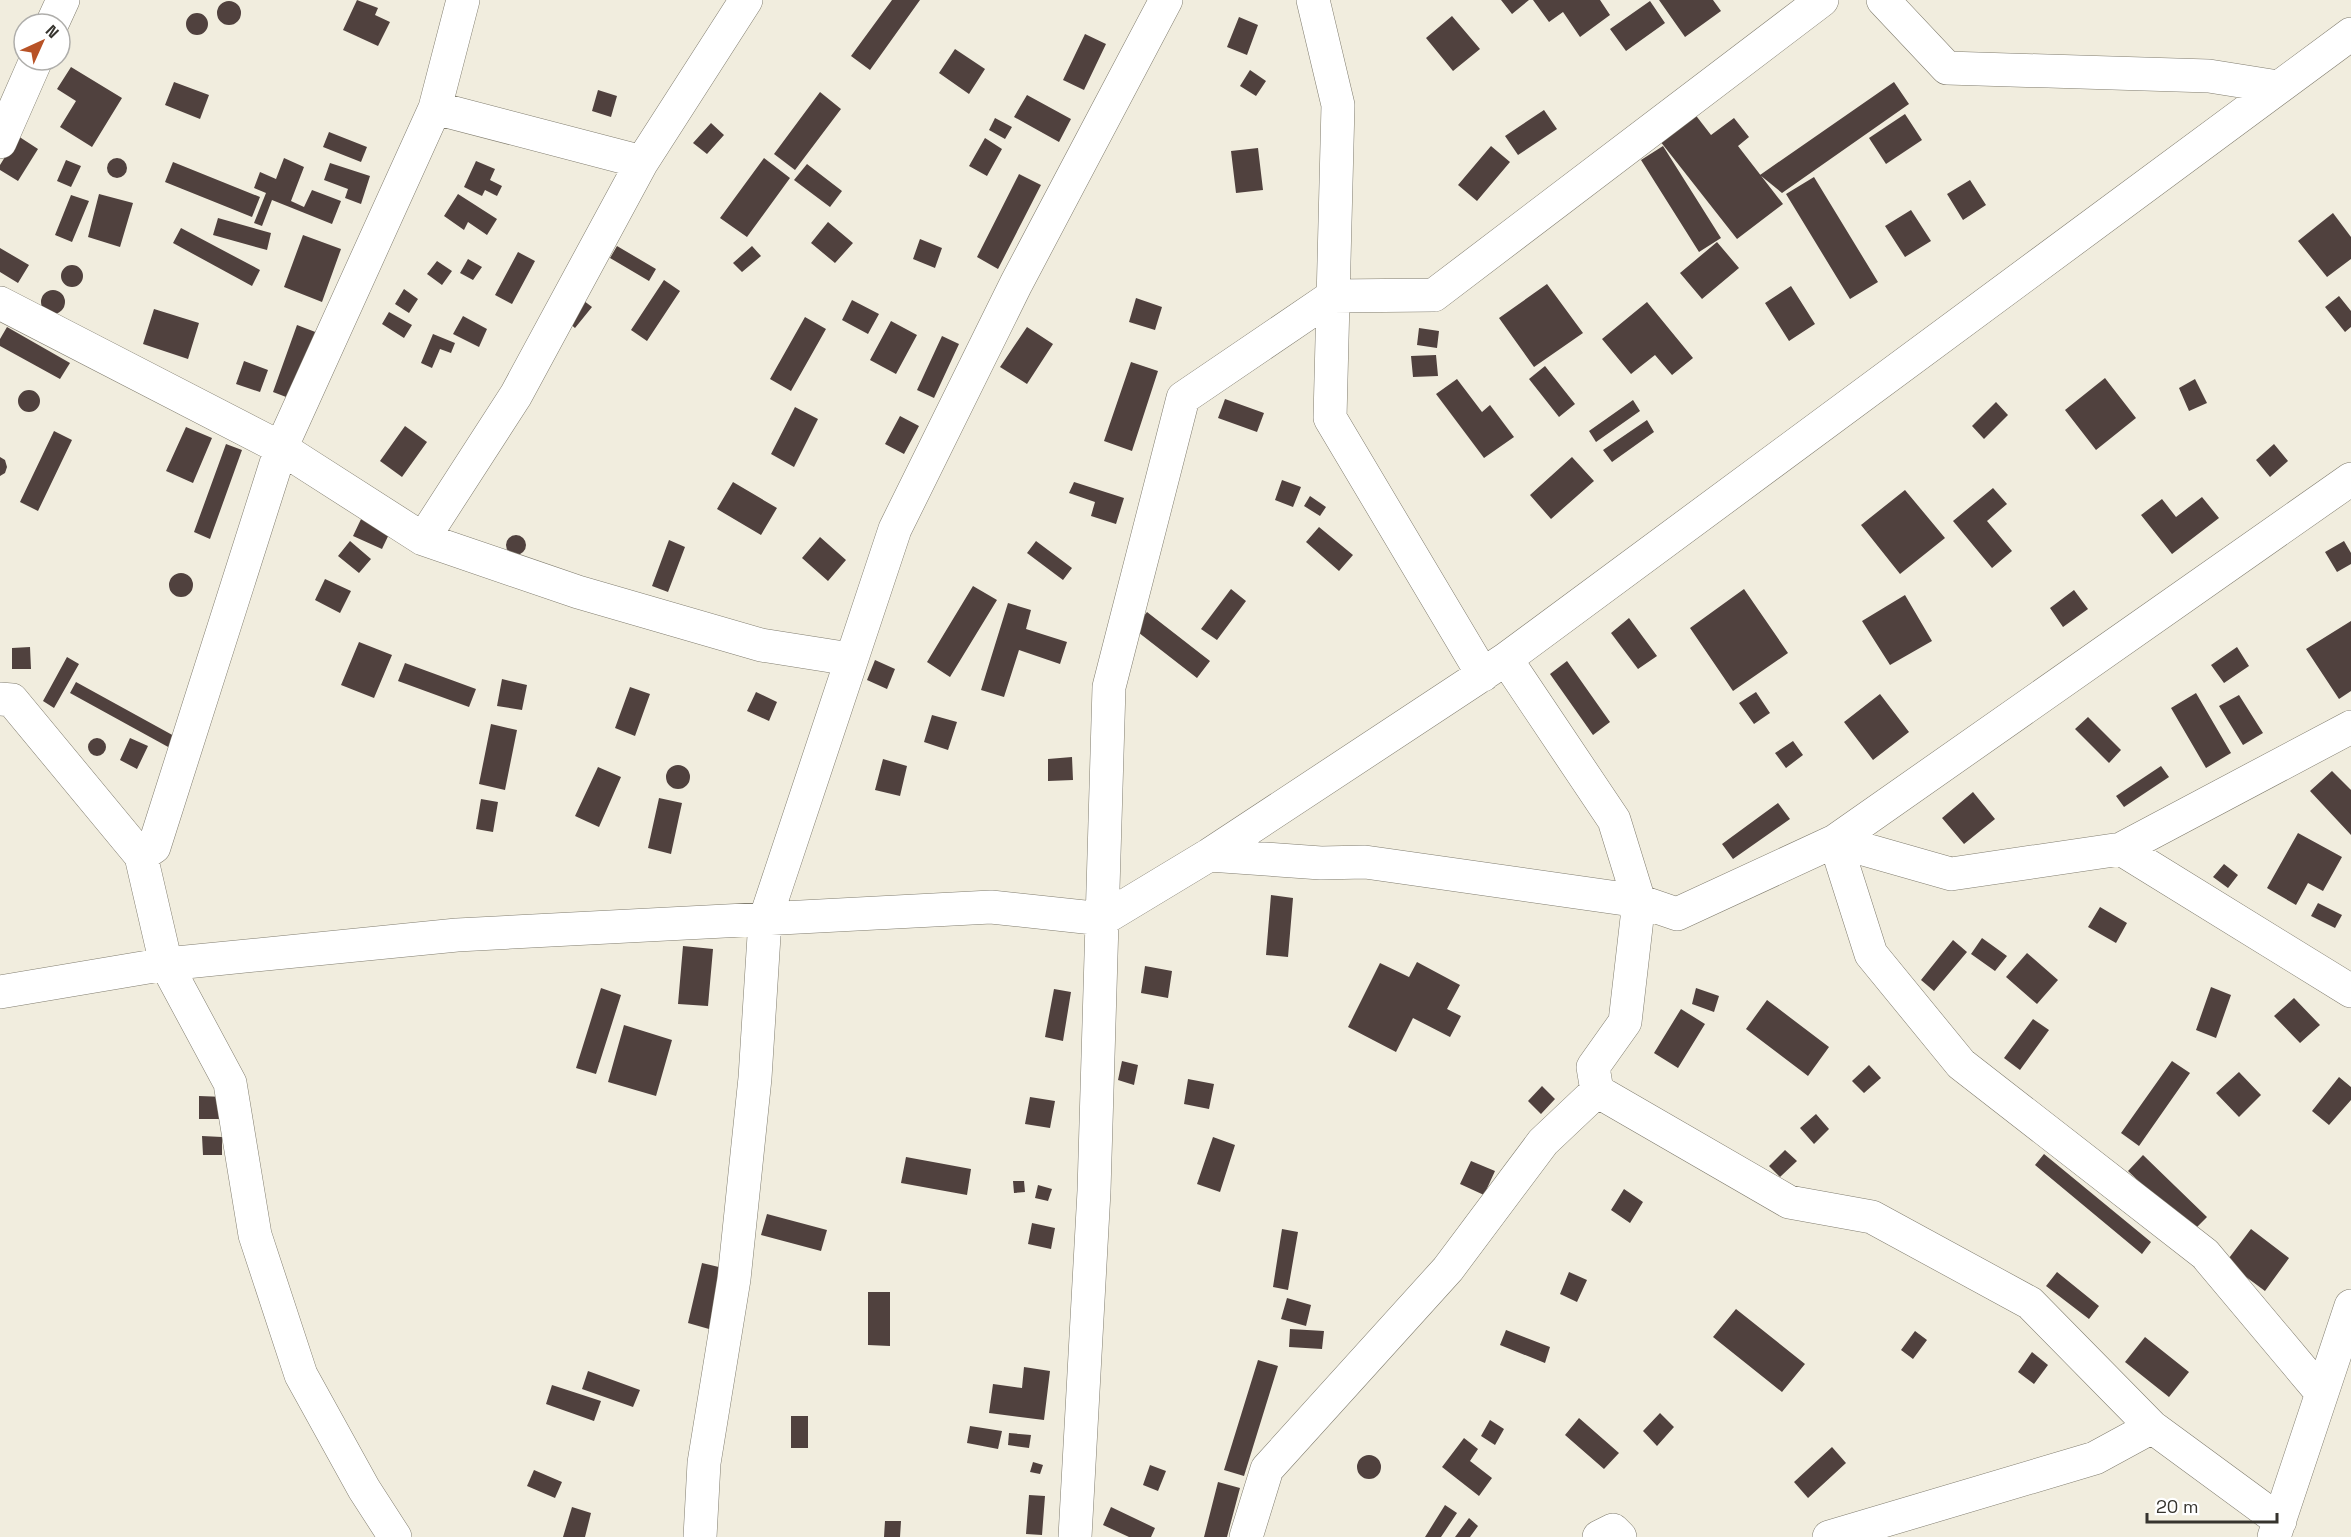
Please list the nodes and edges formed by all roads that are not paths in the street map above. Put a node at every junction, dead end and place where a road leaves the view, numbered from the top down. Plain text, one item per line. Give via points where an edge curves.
1 (463, 0) edge
2 (746, 0) edge
3 (1166, 0) edge
4 (1312, 0) edge
5 (1822, 0) edge
6 (1882, 0) edge
7 (2347, 46) edge
8 (31, 72) edge
9 (2278, 87) junction
10 (435, 108) junction
11 (0, 142) edge
12 (642, 162) junction
13 (1333, 296) junction
14 (0, 303) edge
15 (281, 448) junction
16 (2351, 479) edge
17 (423, 539) junction
18 (850, 659) junction
19 (1495, 667) junction
20 (4, 694) edge
21 (2351, 727) edge
22 (1835, 842) junction
23 (2121, 849) junction
24 (1209, 855) junction
25 (141, 856) junction
26 (1639, 901) junction
27 (1103, 919) junction
28 (765, 920) junction
29 (166, 964) junction
30 (2351, 991) edge
31 (0, 992) edge
32 (1597, 1091) junction
33 (2351, 1306) edge
34 (2320, 1391) junction
35 (2152, 1427) junction
36 (2277, 1529) edge
37 (395, 1537) edge
38 (700, 1537) edge
39 (1075, 1537) edge
40 (1246, 1537) edge
41 (1599, 1537) edge
42 (1620, 1537) edge
43 (1829, 1537) edge

1 - 10 street
2 - 12 street
3 - 18 street via 1016,284 895,530
4 - 13 street via 1338,105
5 - 13 street via 1434,295
6 - 9 street via 1947,68 2209,76
7 - 9 street
8 - 11 street
9 - 19 street
10 - 12 street
10 - 15 street
12 - 17 street via 516,395
13 - 19 street via 1330,418
13 - 27 street via 1183,399 1109,687
14 - 15 street
15 - 17 street
15 - 25 street via 154,847
16 - 22 street
17 - 18 street via 578,592 761,645
18 - 28 street
19 - 24 street
19 - 26 street via 1614,820
20 - 25 street
21 - 23 street
22 - 23 street via 1951,874
22 - 26 street via 1677,914
22 - 34 street via 1871,954 1960,1064 2205,1254
23 - 30 street
24 - 26 street via 1365,862
24 - 27 street
25 - 29 street
26 - 32 street via 1625,1022 1593,1067
27 - 28 street via 991,907
27 - 39 street via 1094,1191
28 - 29 street via 457,935
28 - 38 street via 755,1078 735,1279 704,1463
29 - 31 street
29 - 37 street via 230,1083 255,1235 301,1375
32 - 35 street via 1789,1202 1872,1218 2030,1303
32 - 40 street via 1543,1142 1448,1269 1267,1469
33 - 34 street
34 - 36 street
35 - 36 street
35 - 43 street via 2095,1458
41 - 42 street via 1613,1530

